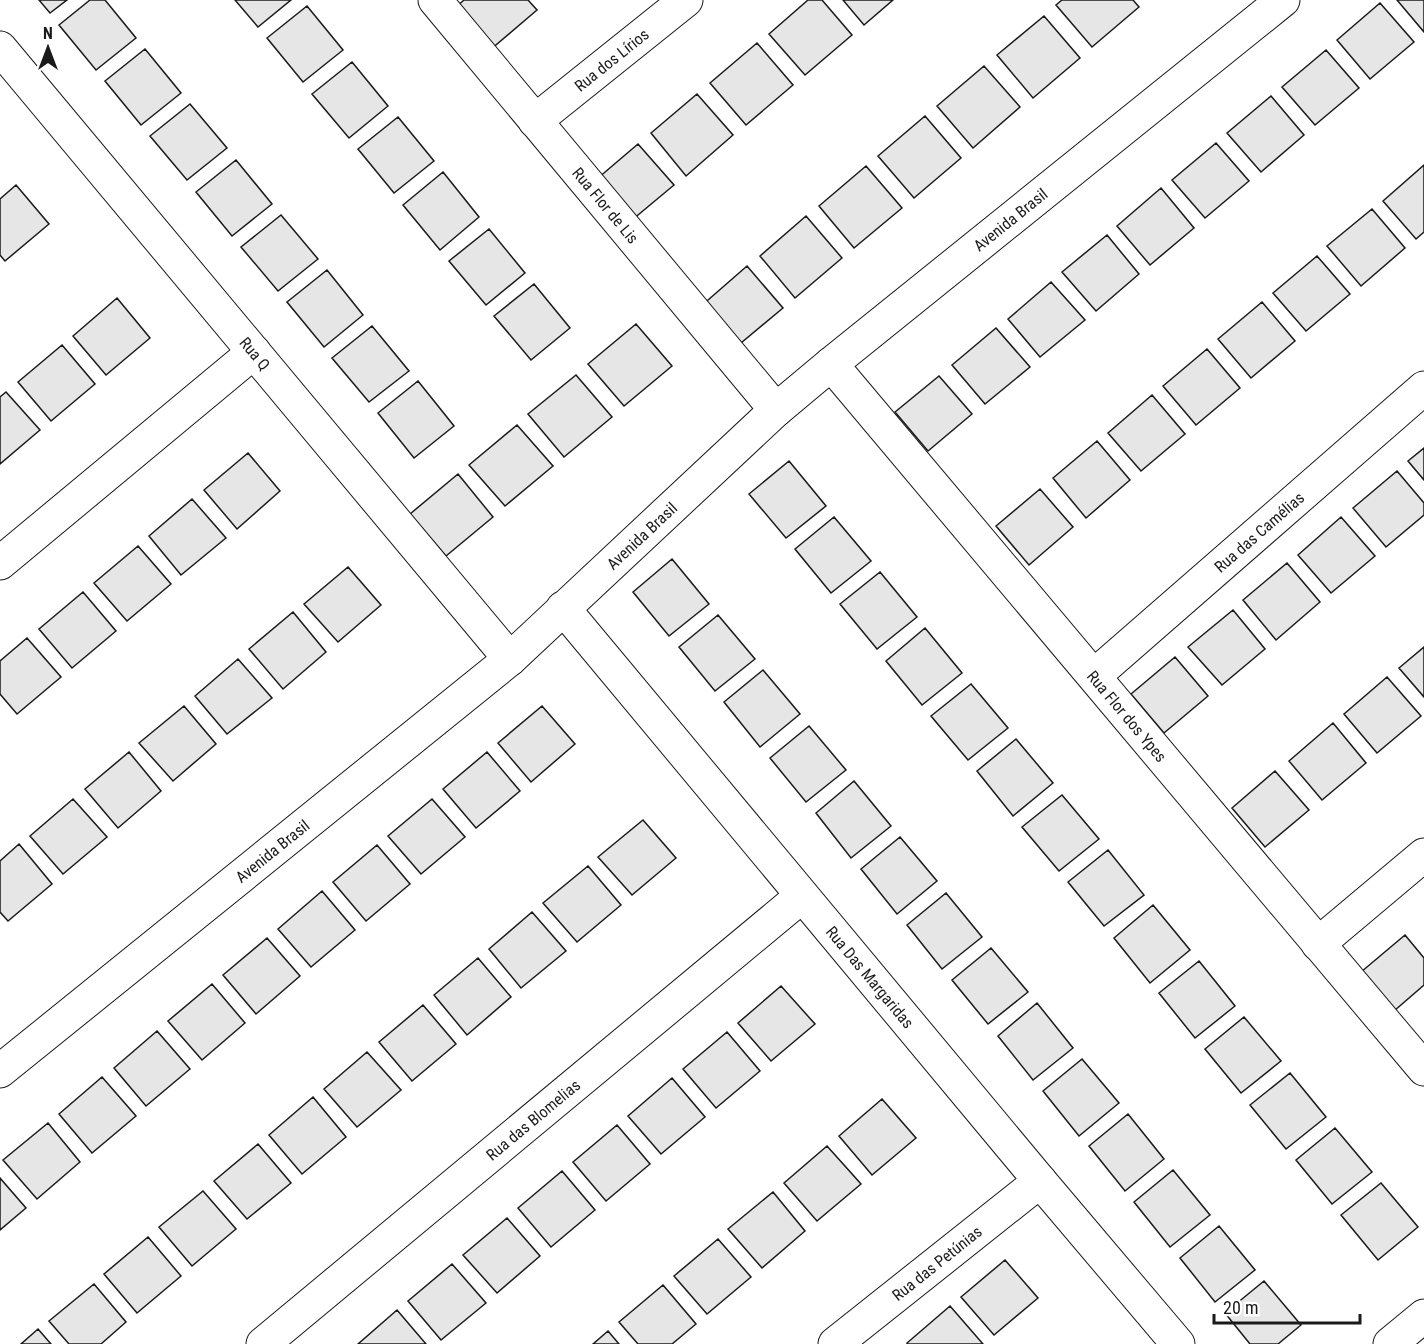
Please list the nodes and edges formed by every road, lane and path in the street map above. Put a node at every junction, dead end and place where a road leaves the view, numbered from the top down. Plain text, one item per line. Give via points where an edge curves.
1 (435, 0) edge
2 (686, 0) edge
3 (1283, 0) edge
4 (7, 69) edge
5 (536, 121) junction
6 (254, 352) junction
7 (831, 363) junction
8 (1424, 388) edge
9 (776, 410) junction
10 (0, 563) edge
11 (563, 608) junction
12 (510, 659) junction
13 (1094, 676) junction
14 (1424, 855) edge
15 (802, 896) junction
16 (1318, 944) junction
17 (1424, 1069) edge
18 (0, 1071) edge
19 (1040, 1181) junction
20 (1424, 1316) edge
21 (263, 1344) edge
22 (835, 1344) edge
23 (1178, 1344) edge
24 (1390, 1344) edge

1 - 5 street, Rua Flor de Lis
2 - 5 street, Rua dos Lírios
3 - 7 street, Avenida Brasil
4 - 6 street, Rua Q
5 - 9 street, Rua Flor de Lis
6 - 10 street
6 - 12 street, Rua Q
7 - 9 street, Avenida Brasil
7 - 13 street, Rua Flor dos Ypes
8 - 13 street, Rua das Camélias
9 - 11 street, Avenida Brasil
11 - 12 street, Avenida Brasil
11 - 15 street, Rua Das Margaridas
12 - 18 street, Avenida Brasil
13 - 16 street, Rua Flor dos Ypes
14 - 16 street
15 - 19 street, Rua Das Margaridas
15 - 21 street, Rua das Blomelias
16 - 17 street, Rua Flor dos Ypes
19 - 22 street, Rua das Petúnias
19 - 23 street, Rua Das Margaridas
20 - 24 street

